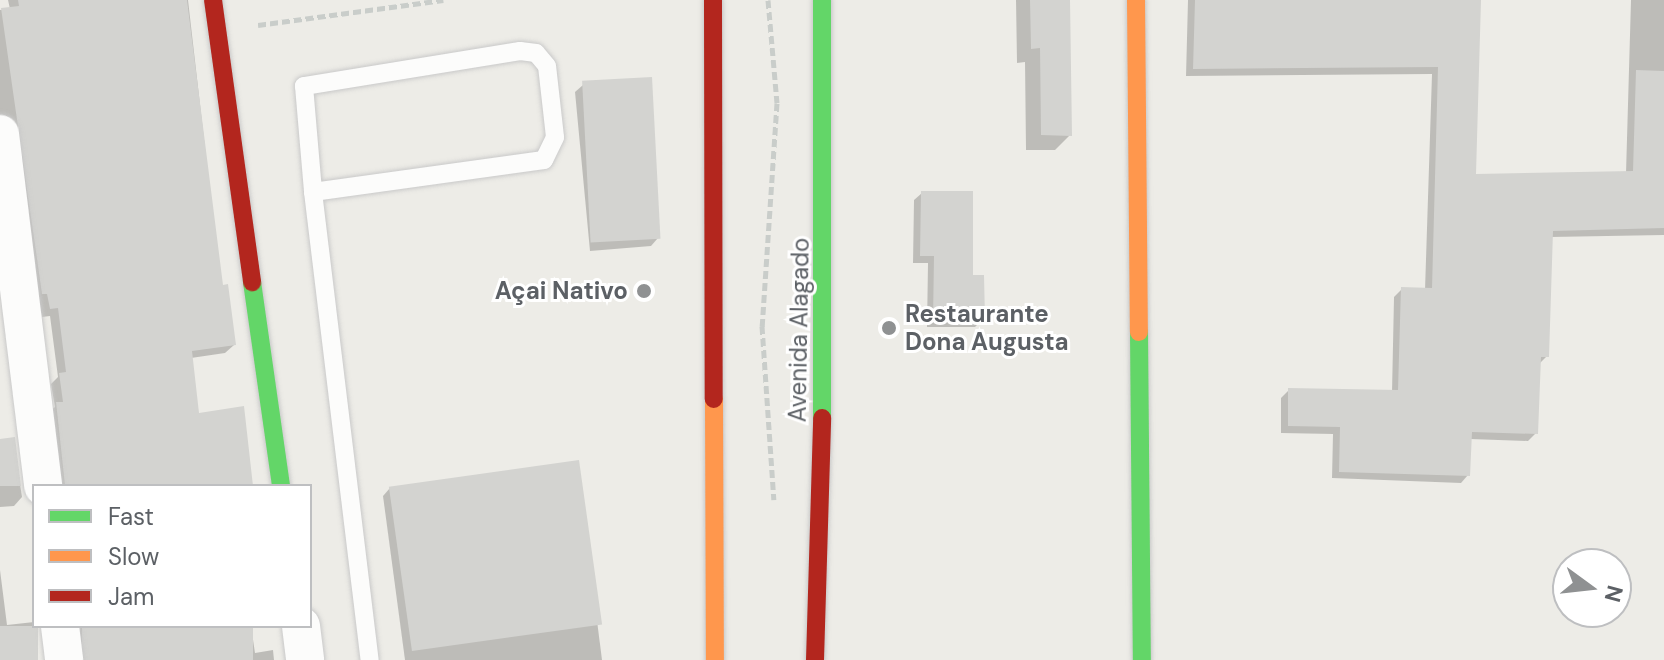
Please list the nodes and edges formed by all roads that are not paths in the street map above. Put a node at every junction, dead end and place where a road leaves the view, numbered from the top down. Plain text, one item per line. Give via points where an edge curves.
1 (213, 0) edge
2 (713, 0) edge
3 (822, 0) edge
4 (1136, 0) edge
5 (0, 134) edge
6 (313, 192) junction
7 (43, 484) edge
8 (281, 484) edge
9 (60, 628) edge
10 (301, 628) edge
11 (64, 660) edge
12 (305, 660) edge
13 (370, 660) edge
14 (715, 660) edge
15 (815, 660) edge
16 (1142, 660) edge

1 - 8 main road
2 - 14 main road
3 - 15 main road, Avenida Alagado via 823,371
4 - 16 main road
5 - 7 street
6 - 6 lane via 304,86 520,51 536,53 547,66 555,137 544,160
6 - 13 lane
9 - 11 street
10 - 12 street

